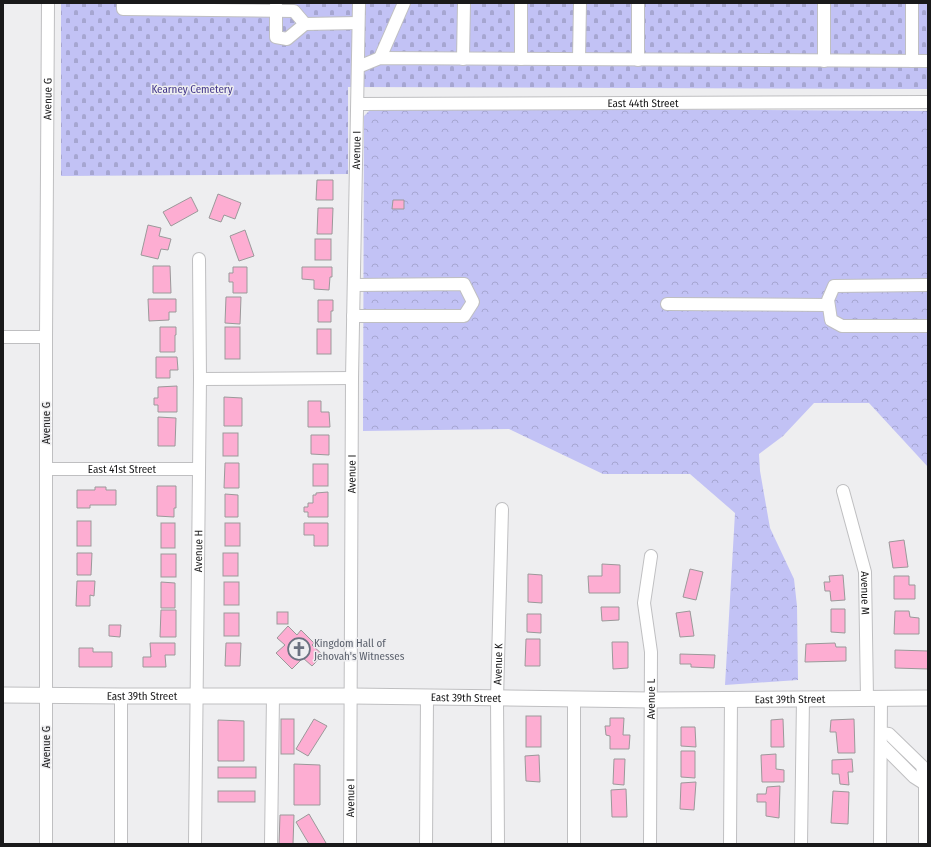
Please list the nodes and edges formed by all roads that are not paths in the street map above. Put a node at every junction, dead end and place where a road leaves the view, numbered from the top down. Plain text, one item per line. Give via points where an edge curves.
1 (48, 3) edge
2 (123, 3) edge
3 (359, 3) edge
4 (404, 3) edge
5 (464, 3) edge
6 (521, 3) edge
7 (580, 3) edge
8 (638, 3) edge
9 (824, 3) edge
10 (912, 3) edge
11 (182, 6) edge
12 (276, 7) edge
13 (305, 24) junction
14 (358, 24) junction
15 (380, 58) junction
16 (463, 59) junction
17 (521, 59) junction
18 (579, 60) junction
19 (638, 60) junction
20 (824, 61) junction
21 (912, 61) junction
22 (928, 61) edge
23 (358, 67) junction
24 (928, 102) edge
25 (358, 104) junction
26 (199, 259) dead end
27 (354, 284) junction
28 (928, 285) edge
29 (667, 304) dead end
30 (828, 305) junction
31 (353, 316) junction
32 (928, 326) edge
33 (3, 337) edge
34 (46, 337) junction
35 (200, 378) junction
36 (352, 378) junction
37 (46, 469) junction
38 (199, 469) junction
39 (843, 491) dead end
40 (502, 509) dead end
41 (651, 556) dead end
42 (3, 695) edge
43 (46, 695) junction
44 (121, 696) junction
45 (196, 696) junction
46 (273, 696) junction
47 (352, 696) junction
48 (428, 698) junction
49 (803, 698) junction
50 (874, 698) junction
51 (928, 698) edge
52 (497, 699) junction
53 (574, 699) junction
54 (731, 699) junction
55 (650, 700) junction
56 (881, 738) junction
57 (46, 844) edge
58 (121, 844) edge
59 (195, 844) edge
60 (271, 844) edge
61 (350, 844) edge
62 (426, 844) edge
63 (498, 844) edge
64 (574, 844) edge
65 (650, 844) edge
66 (730, 844) edge
67 (802, 844) edge
68 (880, 844) edge
69 (925, 844) edge

1 - 34 street, Avenue G
2 - 11 street via 123,9
3 - 14 street, Avenue I
4 - 15 street
5 - 16 street
6 - 17 street
7 - 18 street
8 - 19 street
9 - 20 street
10 - 21 street
11 - 12 street
12 - 13 street via 294,11
12 - 13 street via 276,37 287,39
13 - 14 street
14 - 23 street, Avenue I
15 - 16 street
15 - 23 street
16 - 17 street
17 - 18 street
18 - 19 street
19 - 20 street
20 - 21 street
21 - 22 street
23 - 25 street, Avenue I
24 - 25 street, East 44th Street
25 - 27 street, Avenue I
26 - 35 street, Avenue H
27 - 31 street, Avenue I
27 - 31 street via 464,284 473,302 464,316
28 - 30 street via 834,286
29 - 30 street
30 - 32 street via 831,320 842,326
31 - 36 street, Avenue I
33 - 34 street
34 - 37 street, Avenue G
35 - 36 street
35 - 38 street, Avenue H
36 - 47 street, Avenue I
37 - 38 street, East 41st Street
37 - 43 street, Avenue G
38 - 45 street, Avenue H
39 - 50 street, Avenue M via 865,572
40 - 52 street, Avenue K
41 - 55 street, Avenue L via 644,603 651,652
42 - 43 main road, East 39th Street
43 - 44 main road, East 39th Street
43 - 57 street, Avenue G
44 - 45 main road, East 39th Street
44 - 58 street
45 - 46 main road, East 39th Street
45 - 59 street, Avenue H
46 - 47 main road, East 39th Street
46 - 60 street
47 - 48 main road, East 39th Street
47 - 61 street, Avenue I
48 - 52 main road, East 39th Street
48 - 62 street
49 - 50 main road, East 39th Street
49 - 54 main road, East 39th Street
49 - 67 street
50 - 51 main road, East 39th Street
50 - 56 street, Avenue M
52 - 53 main road, East 39th Street
52 - 63 street, Avenue K
53 - 55 main road, East 39th Street
53 - 64 street
54 - 55 main road, East 39th Street
54 - 66 street
55 - 65 street, Avenue L
56 - 68 street, Avenue M
56 - 69 street via 914,777 925,784

